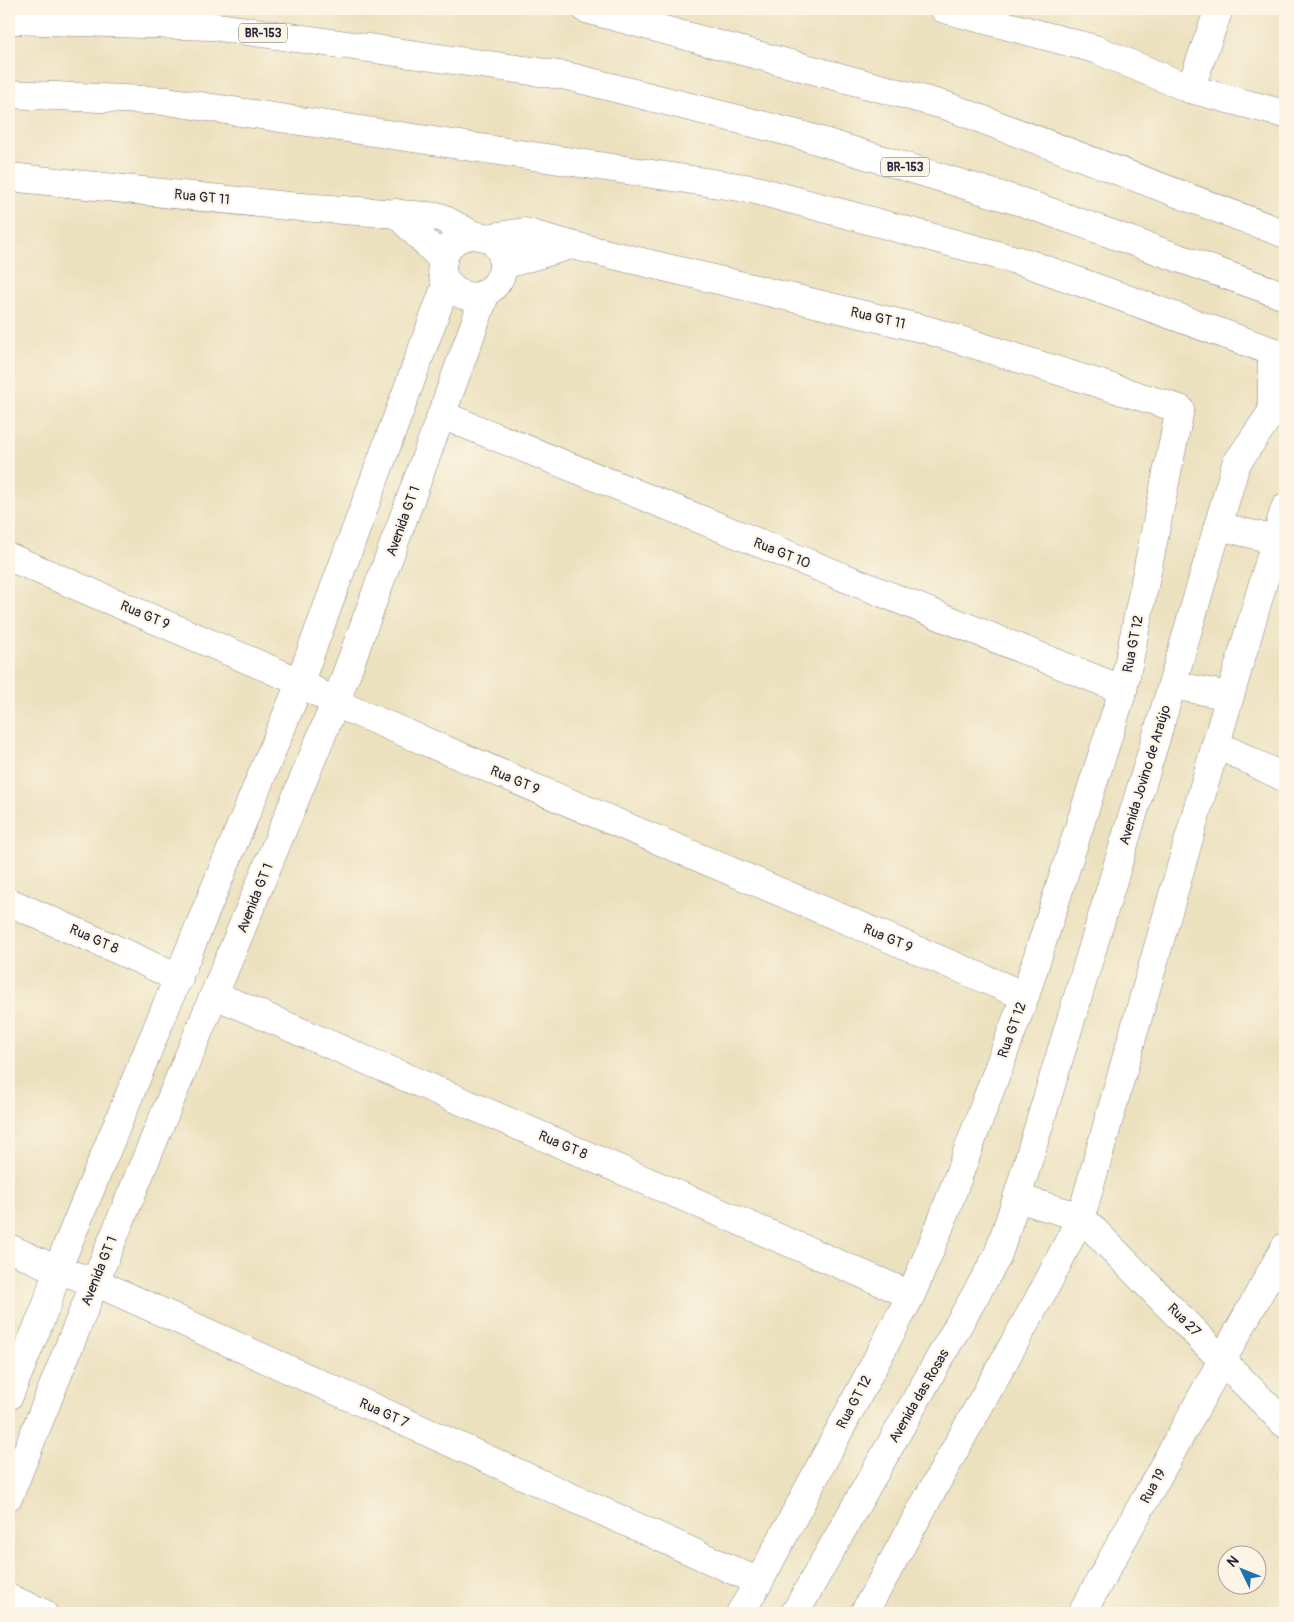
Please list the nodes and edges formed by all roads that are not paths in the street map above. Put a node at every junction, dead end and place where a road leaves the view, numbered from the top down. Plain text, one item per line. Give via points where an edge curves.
1 (586, 9) edge
2 (944, 9) edge
3 (1219, 9) edge
4 (9, 20) edge
5 (1190, 89) junction
6 (9, 94) edge
7 (1285, 114) edge
8 (9, 177) edge
9 (396, 213) junction
10 (1285, 234) edge
11 (480, 236) junction
12 (571, 246) junction
13 (503, 265) junction
14 (445, 271) junction
15 (486, 293) junction
16 (1285, 296) edge
17 (1279, 354) edge
18 (1180, 409) joint
19 (442, 415) junction
20 (1279, 422) edge
21 (1285, 508) edge
22 (1218, 526) junction
23 (1276, 540) junction
24 (9, 557) edge
25 (300, 682) junction
26 (1172, 686) junction
27 (1123, 690) junction
28 (1230, 696) junction
29 (335, 703) junction
30 (1216, 744) junction
31 (1285, 778) edge
32 (9, 902) edge
33 (179, 979) junction
34 (215, 995) junction
35 (1025, 996) junction
36 (1025, 1170) joint
37 (1017, 1198) junction
38 (1081, 1217) junction
39 (1285, 1247) edge
40 (9, 1248) edge
41 (58, 1270) junction
42 (95, 1282) junction
43 (911, 1295) junction
44 (1224, 1360) junction
45 (9, 1396) edge
46 (1285, 1424) edge
47 (9, 1496) edge
48 (759, 1582) junction
49 (9, 1598) edge
50 (43, 1613) edge
51 (740, 1613) edge
52 (795, 1613) edge
53 (864, 1613) edge
54 (1082, 1613) edge

1 - 10 main road via 947,106
2 - 5 main road via 1095,49
3 - 5 main road
4 - 16 main road, BR-153 via 211,26 567,76 797,134 1025,203
5 - 7 main road
6 - 17 main road via 167,101 752,190 1027,263
8 - 9 main road, Rua GT 11 via 288,206
9 - 11 main road, Rua GT 11 via 440,217
9 - 14 main road
11 - 12 main road, Rua GT 11 via 524,232
11 - 13 main road via 499,250
11 - 14 main road via 459,238 448,247
12 - 13 main road, Rua GT 11
12 - 18 main road, Rua GT 11 via 928,330
13 - 15 main road via 495,287
14 - 15 main road via 454,290 475,297
14 - 25 main road
15 - 19 main road, Avenida GT 1
17 - 20 main road
18 - 27 main road, Rua GT 12
19 - 27 main road, Rua GT 10
19 - 29 main road, Avenida GT 1
20 - 22 main road, Avenida Jovino de Araújo via 1236,464
21 - 23 main road
22 - 23 main road
22 - 26 main road, Avenida Jovino de Araújo
23 - 28 main road
24 - 25 main road, Rua GT 9
25 - 29 main road, Rua GT 9
25 - 33 main road
26 - 28 main road
26 - 36 main road, Avenida Jovino de Araújo
27 - 35 main road, Rua GT 12
28 - 30 main road
29 - 34 main road, Avenida GT 1
29 - 35 main road, Rua GT 9
30 - 31 main road
30 - 38 main road
32 - 33 main road, Rua GT 8
33 - 41 main road
34 - 42 main road, Avenida GT 1
34 - 43 main road, Rua GT 8
35 - 43 main road, Rua GT 12
36 - 37 main road, Avenida das Rosas
37 - 38 main road
37 - 52 main road, Avenida das Rosas via 997,1257
38 - 44 main road, Rua 27
38 - 53 main road
39 - 44 main road, Rua 19
40 - 41 main road, Rua GT 7
41 - 42 main road, Rua GT 7
41 - 45 main road
42 - 47 main road, Avenida GT 1
42 - 48 main road, Rua GT 7
43 - 48 main road, Rua GT 12
44 - 46 main road, Rua 27
44 - 54 main road, Rua 19
48 - 51 main road, Rua GT 12
49 - 50 main road

